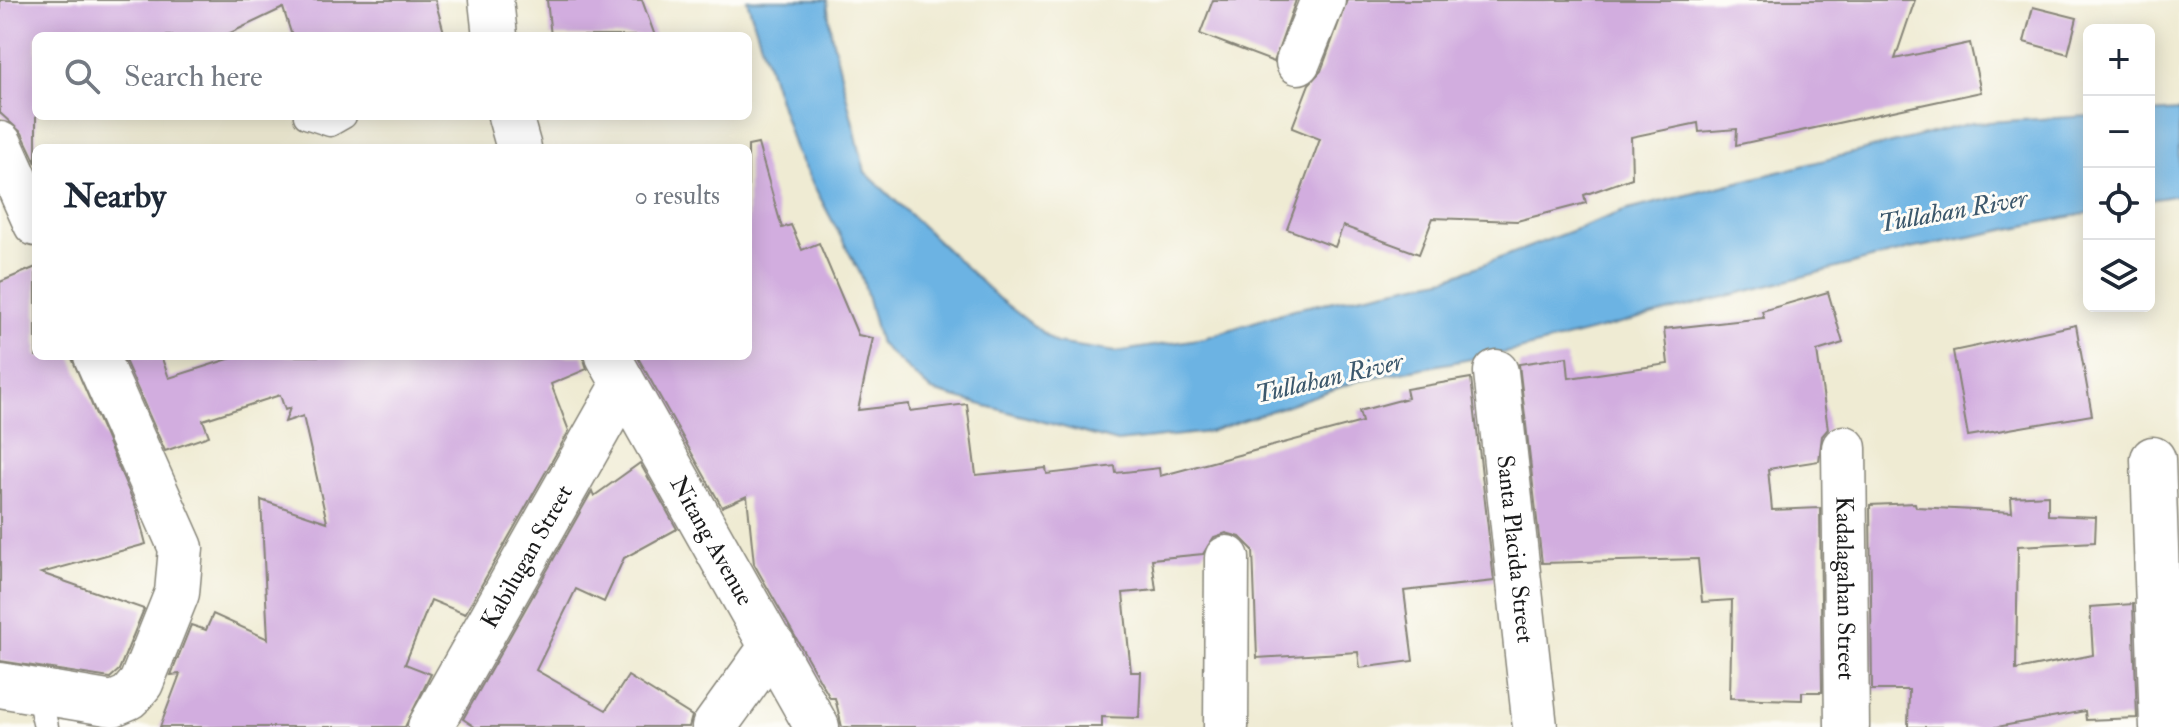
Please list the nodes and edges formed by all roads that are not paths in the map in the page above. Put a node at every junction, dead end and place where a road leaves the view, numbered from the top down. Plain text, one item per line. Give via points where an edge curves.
1 (1323, 0) edge
2 (1298, 62) dead end
3 (318, 120) edge
4 (337, 120) edge
5 (511, 120) edge
6 (0, 144) edge
7 (518, 144) edge
8 (32, 215) edge
9 (98, 360) edge
10 (615, 371) edge
11 (1496, 372) dead end
12 (1844, 448) dead end
13 (2153, 459) dead end
14 (1227, 558) dead end
15 (773, 645) junction
16 (28, 701) edge
17 (430, 727) edge
18 (714, 727) edge
19 (817, 727) edge
20 (1226, 727) edge
21 (1535, 727) edge
22 (1847, 727) edge
23 (2162, 727) edge

1 - 2 street
3 - 4 lane
5 - 7 street
6 - 8 street
9 - 16 street via 181,548 177,593 141,683 129,697 113,704
10 - 15 street, Nitang Avenue
10 - 17 street, Kabilugan Street
11 - 21 street, Santa Placida Street
12 - 22 street, Kadalagahan Street
13 - 23 street
14 - 20 street
15 - 18 street
15 - 19 street, Nitang Avenue

